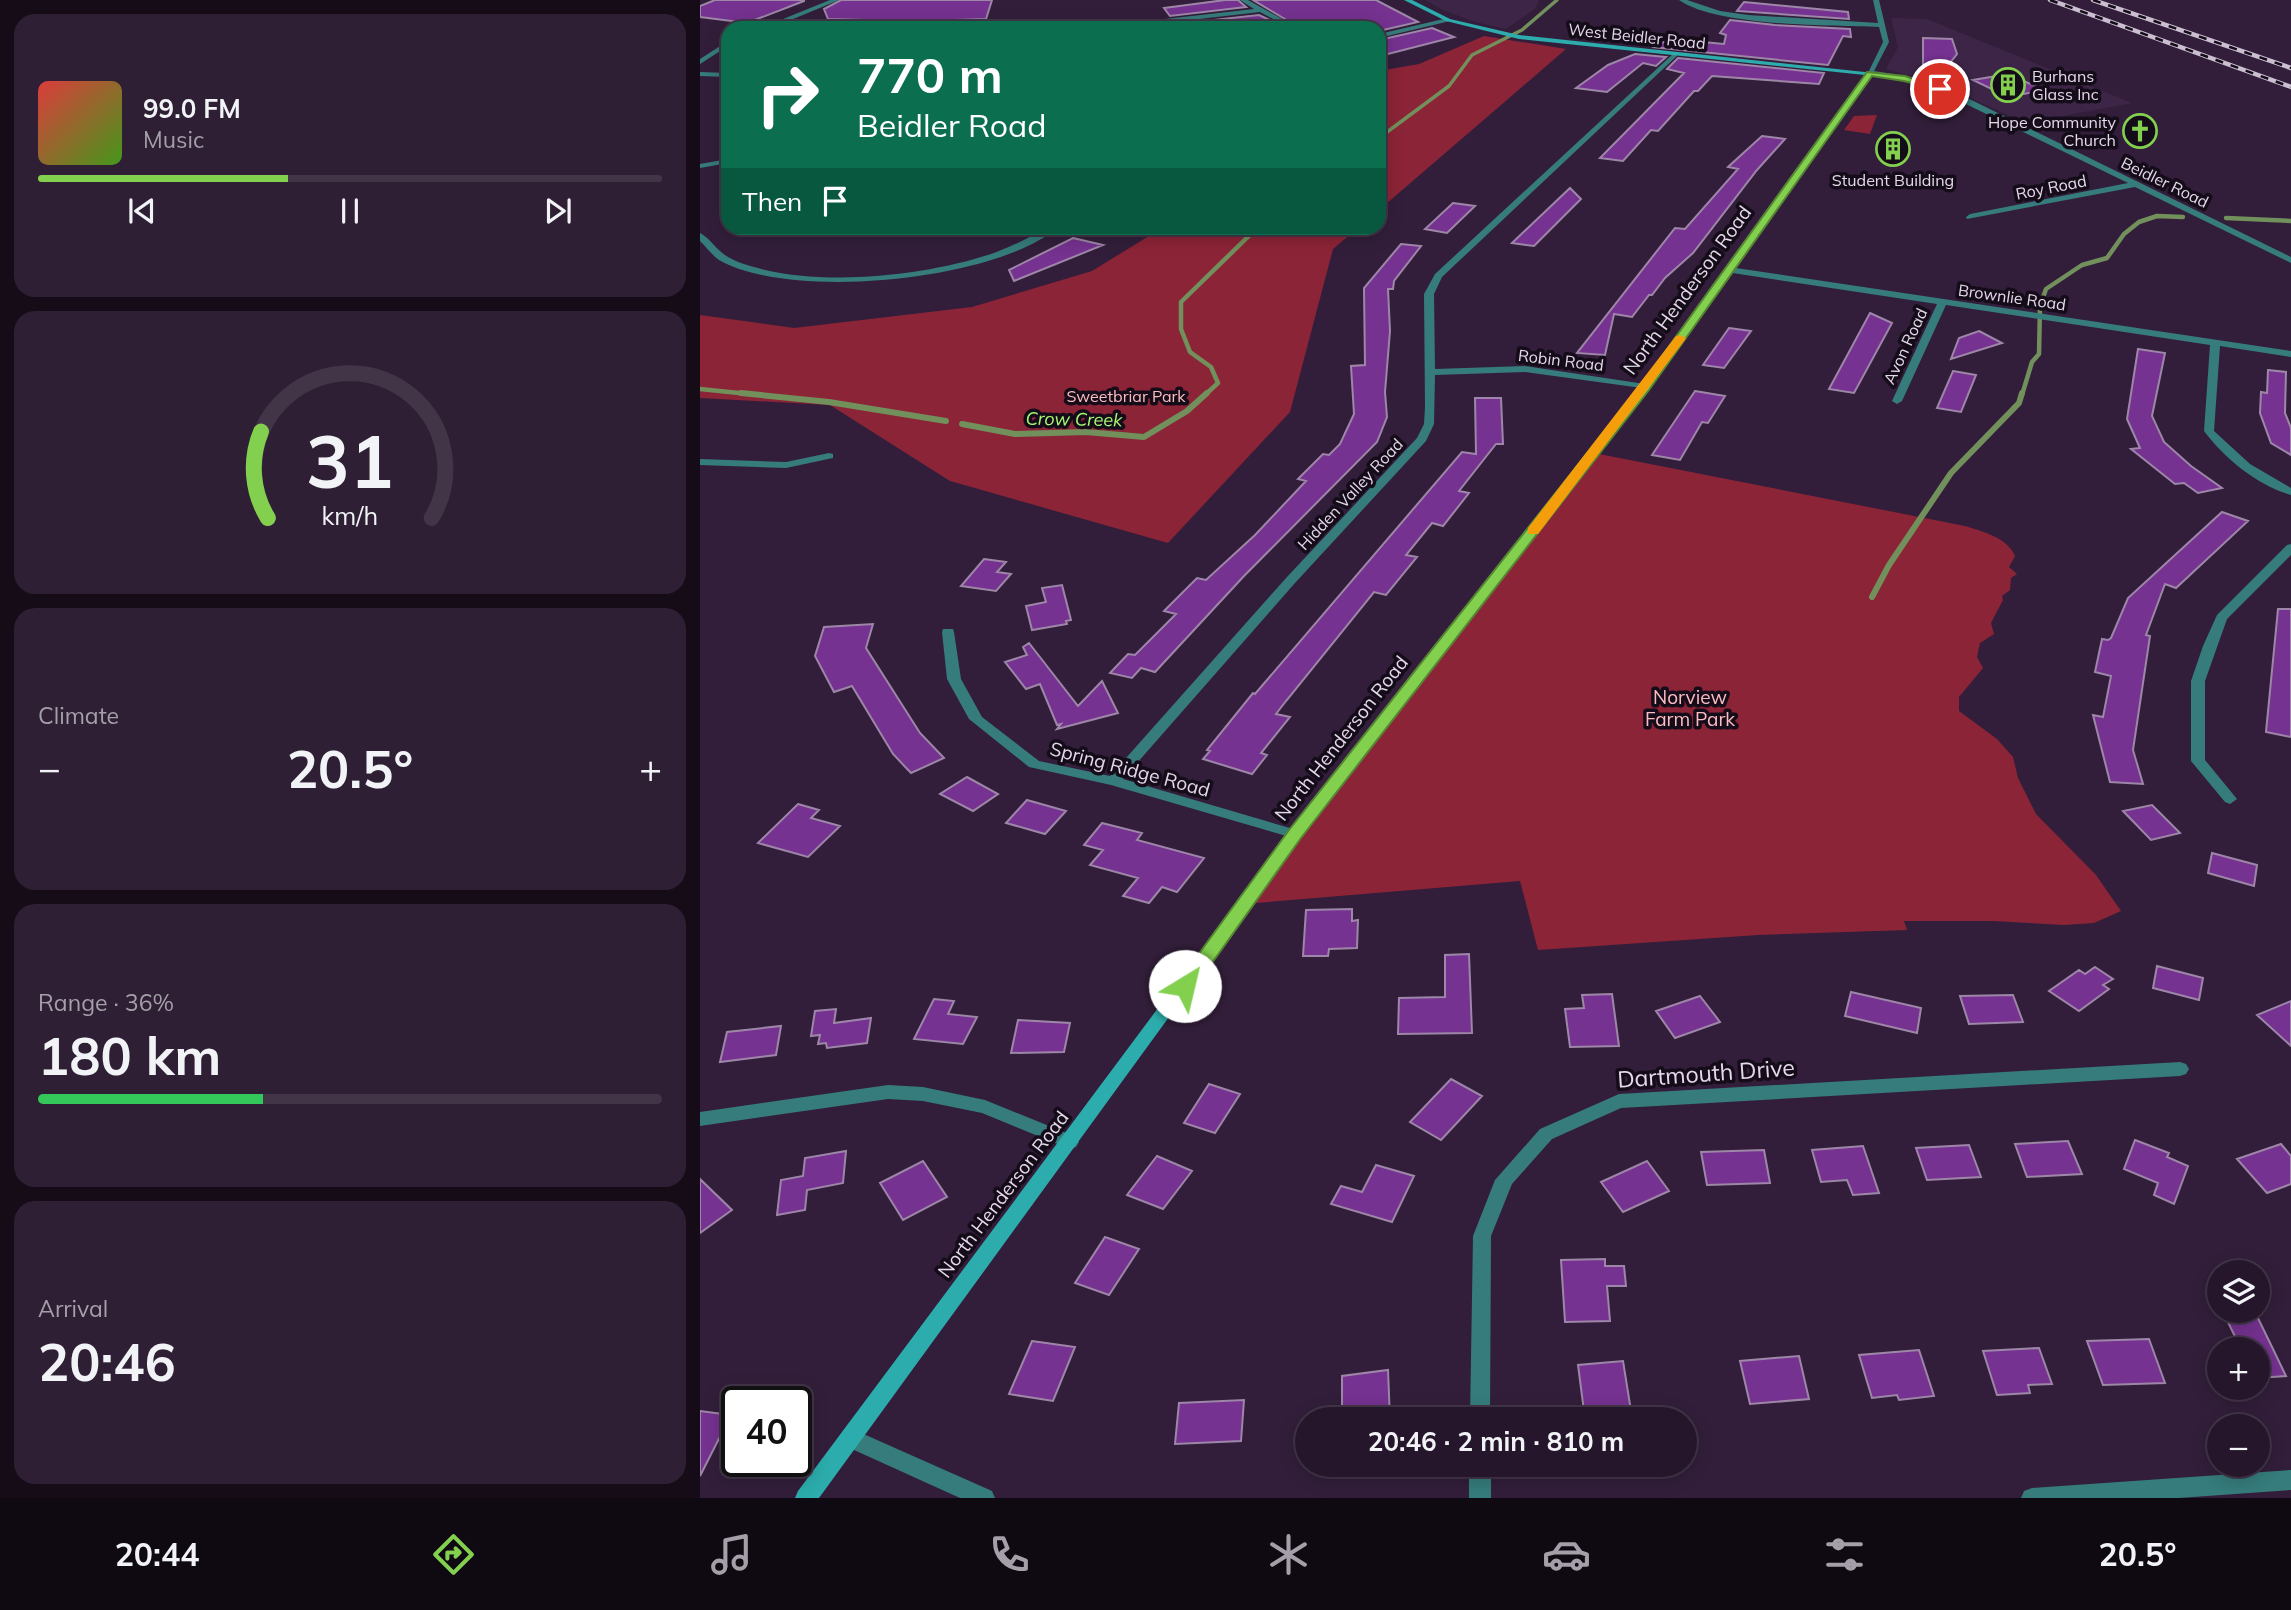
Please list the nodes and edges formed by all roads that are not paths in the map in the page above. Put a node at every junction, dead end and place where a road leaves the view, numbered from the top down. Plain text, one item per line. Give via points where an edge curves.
1 (836, 0) edge
2 (1243, 0) edge
3 (1407, 0) edge
4 (1682, 0) edge
5 (1876, 0) edge
6 (1258, 10) junction
7 (1448, 20) junction
8 (782, 21) edge
9 (1164, 21) edge
10 (1280, 21) edge
11 (1883, 25) junction
12 (1386, 34) edge
13 (721, 48) edge
14 (1676, 54) junction
15 (700, 62) edge
16 (700, 74) edge
17 (1870, 74) junction
18 (721, 75) edge
19 (721, 162) edge
20 (700, 166) edge
21 (2137, 184) junction
22 (1970, 217) dead end
23 (1040, 235) edge
24 (700, 236) edge
25 (2291, 260) edge
26 (1729, 270) junction
27 (1942, 303) junction
28 (2215, 343) junction
29 (2291, 354) edge
30 (1431, 372) junction
31 (1645, 387) junction
32 (1897, 401) dead end
33 (829, 456) dead end
34 (700, 462) edge
35 (2291, 492) edge
36 (2291, 548) edge
37 (948, 632) dead end
38 (1113, 781) junction
39 (2230, 799) dead end
40 (1295, 834) junction
41 (2180, 1069) dead end
42 (700, 1119) edge
43 (1070, 1142) junction
44 (1480, 1407) edge
45 (850, 1438) junction
46 (1480, 1477) edge
47 (2291, 1480) edge
48 (806, 1498) edge
49 (984, 1498) edge
50 (1480, 1498) edge
51 (2032, 1498) edge

1 - 8 street
2 - 6 street
3 - 7 street, West Beidler Road
4 - 11 street via 1715,13
5 - 11 street, North Henderson Road
6 - 9 street
6 - 10 street
7 - 12 street
7 - 14 street, West Beidler Road via 1504,35
11 - 17 street, North Henderson Road via 1886,43
13 - 15 street
14 - 17 street, West Beidler Road
14 - 30 street, Hidden Valley Road via 1438,276 1429,295
16 - 18 street
17 - 21 street, Beidler Road via 1940,89
17 - 26 street, North Henderson Road
19 - 20 street
21 - 22 street, Roy Road
21 - 25 street, Beidler Road
23 - 24 street via 1018,247 954,267 837,279 749,267 723,257
26 - 27 street, Brownlie Road
26 - 31 street, North Henderson Road
27 - 28 street, Brownlie Road
27 - 32 street, Avon Road
28 - 29 street, Brownlie Road
28 - 35 street via 2209,431 2225,451 2259,477
30 - 31 street, Robin Road via 1525,369
30 - 38 street, Hidden Valley Road via 1429,424 1416,449 1291,580
31 - 40 street, North Henderson Road
33 - 34 street via 786,465
36 - 39 street via 2221,618 2199,681 2198,761
37 - 38 street, Spring Ridge Road via 954,679 976,719 1034,764
38 - 40 street, Spring Ridge Road
40 - 43 street, North Henderson Road
41 - 44 street, Dartmouth Drive via 1619,1101 1546,1134 1504,1180 1482,1236
42 - 43 street via 888,1092 923,1094 985,1107
43 - 45 street, North Henderson Road
45 - 48 street, North Henderson Road
45 - 49 street
46 - 50 street
47 - 51 street

